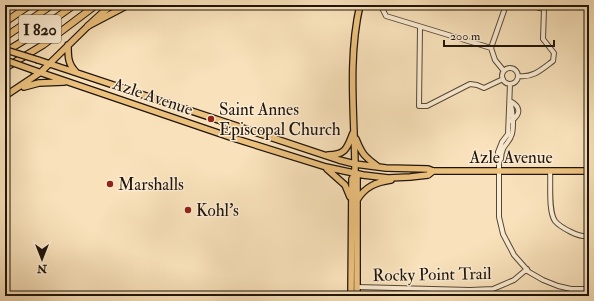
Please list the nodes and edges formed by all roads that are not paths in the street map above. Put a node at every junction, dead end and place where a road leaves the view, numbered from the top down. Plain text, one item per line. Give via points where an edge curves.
1 (30, 5) edge
2 (52, 5) edge
3 (74, 5) edge
4 (96, 5) edge
5 (111, 5) edge
6 (128, 5) edge
7 (360, 5) edge
8 (372, 5) edge
9 (506, 5) edge
10 (529, 5) edge
11 (5, 22) edge
12 (88, 26) junction
13 (420, 28) junction
14 (5, 36) edge
15 (68, 45) junction
16 (491, 48) junction
17 (5, 51) edge
18 (5, 60) edge
19 (50, 64) junction
20 (5, 68) edge
21 (504, 71) junction
22 (41, 72) junction
23 (78, 74) junction
24 (518, 76) junction
25 (503, 80) junction
26 (70, 83) junction
27 (510, 84) junction
28 (19, 88) junction
29 (5, 96) edge
30 (510, 101) junction
31 (510, 121) junction
32 (233, 126) junction
33 (354, 129) junction
34 (260, 135) junction
35 (230, 137) junction
36 (256, 146) junction
37 (323, 155) junction
38 (355, 164) junction
39 (326, 167) junction
40 (379, 167) junction
41 (432, 171) junction
42 (499, 171) junction
43 (550, 171) junction
44 (589, 171) edge
45 (354, 174) junction
46 (410, 177) junction
47 (354, 201) junction
48 (589, 236) edge
49 (527, 269) junction
50 (357, 287) junction
51 (431, 289) junction
52 (589, 289) edge
53 (351, 296) edge
54 (357, 296) edge
55 (431, 296) edge

1 - 11 highway
2 - 14 highway, I 820
3 - 17 highway, I 820
4 - 20 highway
5 - 12 highway
6 - 12 main road
7 - 33 main road via 353,54
8 - 13 street via 382,8 386,16
9 - 16 street
10 - 24 street via 544,9 543,40 554,53 552,61 533,75
12 - 15 main road
13 - 16 street
13 - 25 street via 419,106 428,106 470,84 484,88
15 - 19 main road
15 - 23 main road via 70,66
16 - 21 street via 495,60
17 - 19 main road, Azle Avenue, bridge
18 - 22 main road, Azle Avenue, bridge
19 - 22 main road
19 - 23 main road, Azle Avenue
21 - 24 street via 513,69
21 - 25 street
22 - 26 main road, Azle Avenue
22 - 28 main road
23 - 32 main road, Azle Avenue
24 - 27 street via 516,81
25 - 27 street
26 - 28 main road via 39,83
26 - 35 main road, Azle Avenue
27 - 30 street
28 - 29 main road
30 - 31 street
30 - 31 street via 518,107 517,116
31 - 42 street via 508,134 498,152
32 - 34 main road, Azle Avenue
32 - 35 main road
33 - 37 main road, Azle Avenue via 344,151
33 - 38 main road
33 - 40 main road via 364,155
34 - 36 main road
34 - 37 main road, Azle Avenue
35 - 36 main road, Azle Avenue
36 - 39 main road, Azle Avenue
37 - 38 main road, Azle Avenue
38 - 40 main road, Azle Avenue
38 - 45 main road
39 - 45 main road, Azle Avenue
39 - 47 main road via 345,185
40 - 41 main road, Azle Avenue
41 - 42 main road, Azle Avenue
41 - 46 main road, Azle Avenue via 428,175
42 - 43 main road, Azle Avenue
42 - 49 street via 499,217 503,234 514,255
43 - 44 main road, Azle Avenue
43 - 48 street via 551,207 556,222 576,235
45 - 46 main road, Azle Avenue via 372,177
45 - 47 main road via 357,178
46 - 47 main road via 372,185
47 - 50 main road
47 - 53 main road
49 - 51 street, Rocky Point Trail via 514,280 493,288
49 - 52 street via 558,286
50 - 51 street, Rocky Point Trail
50 - 54 main road
51 - 55 street

